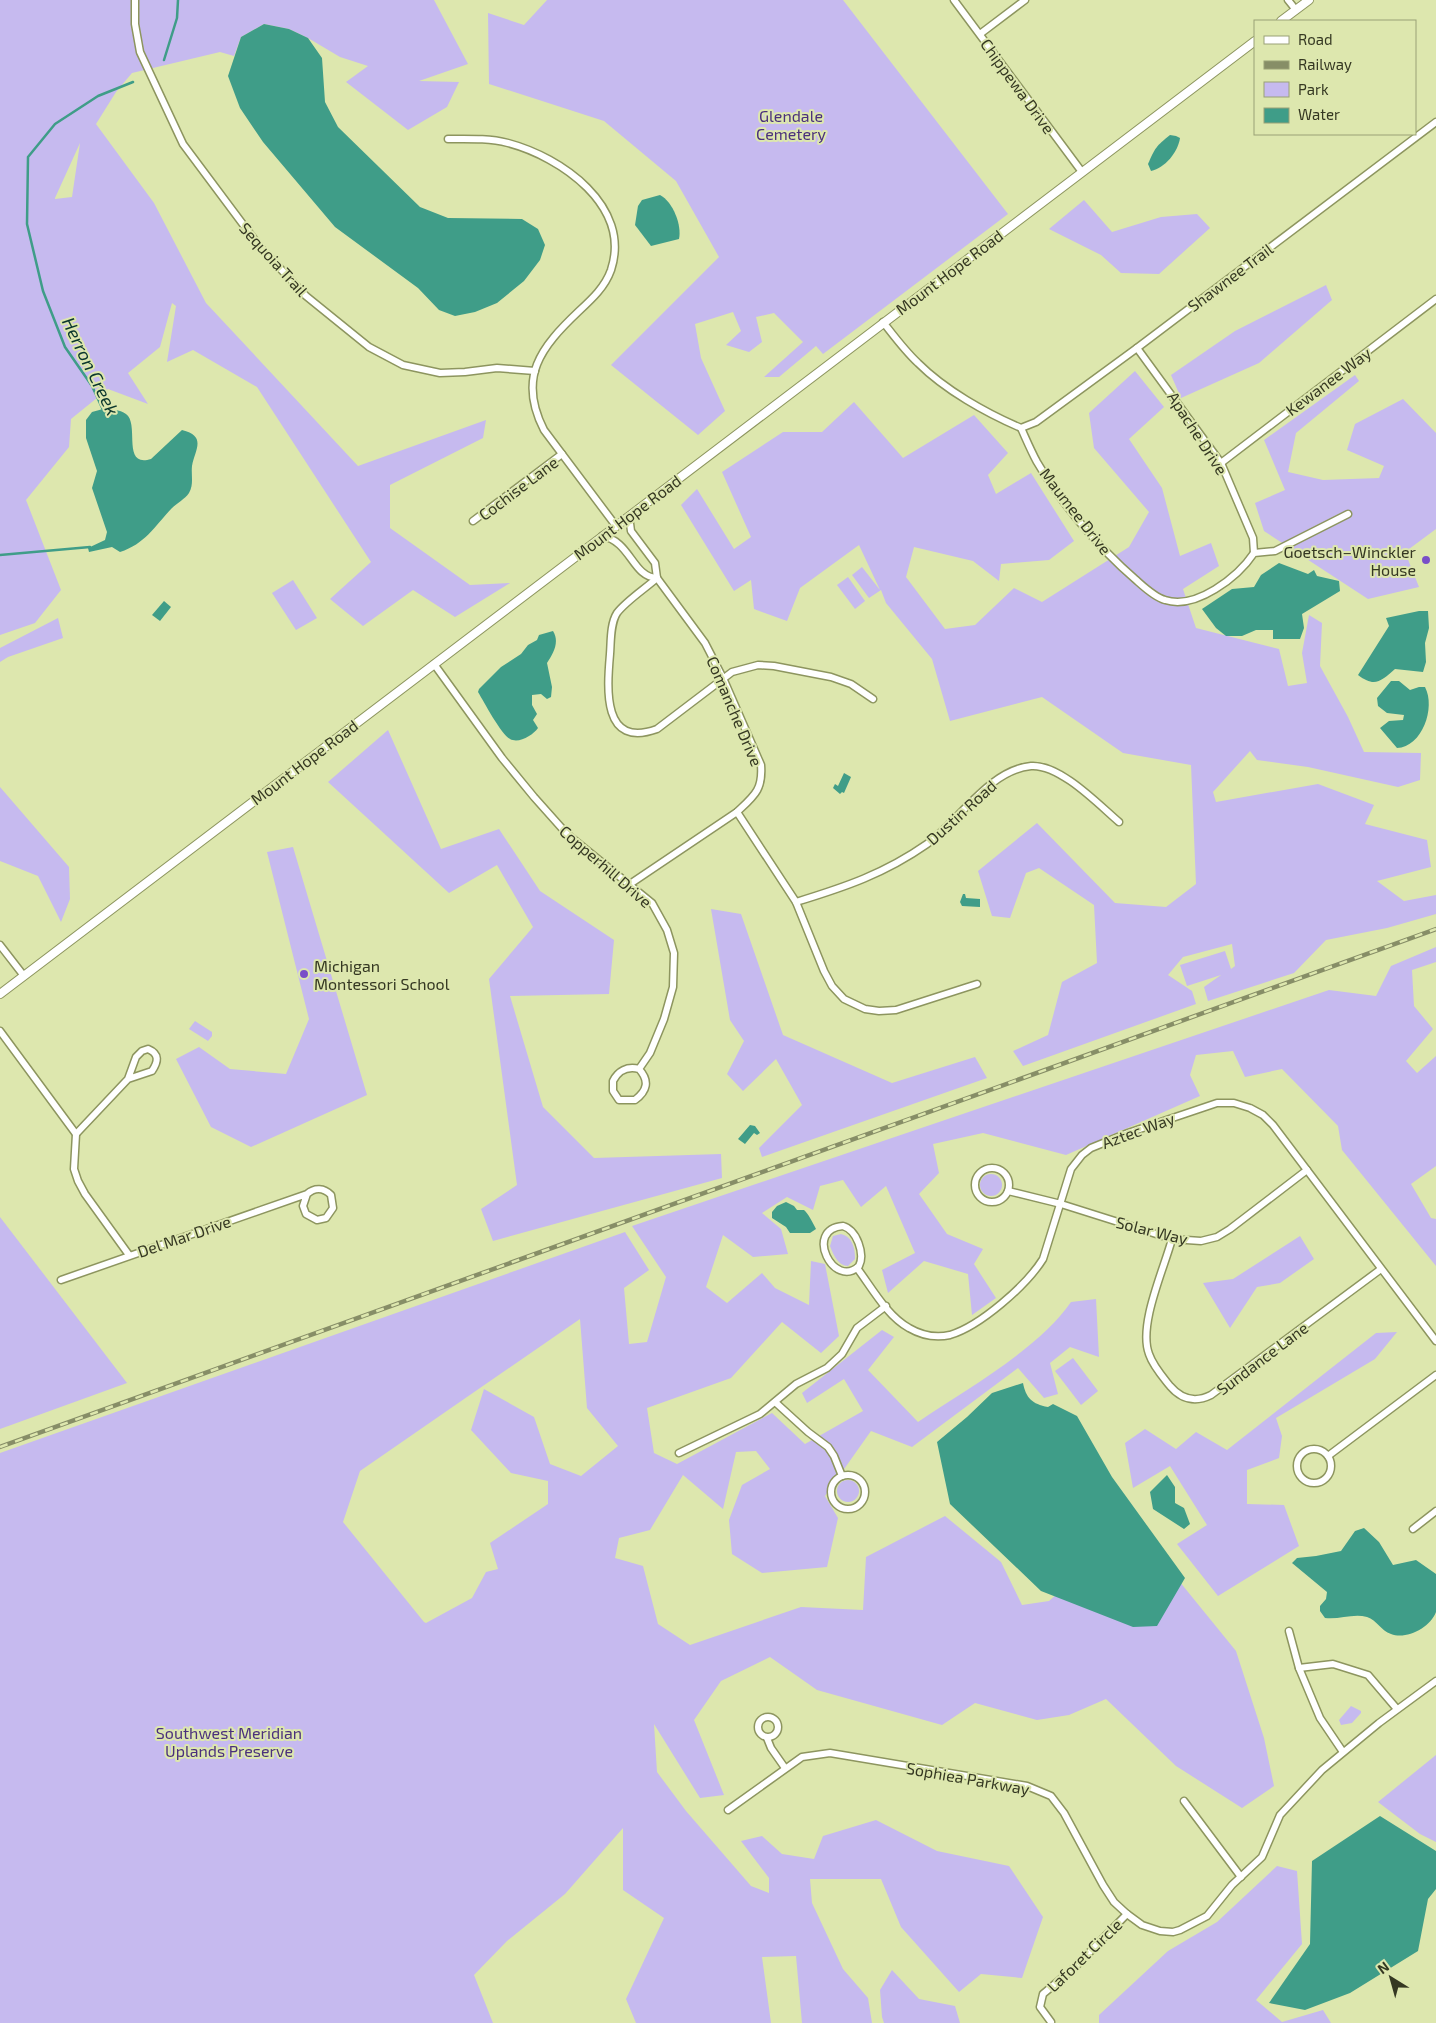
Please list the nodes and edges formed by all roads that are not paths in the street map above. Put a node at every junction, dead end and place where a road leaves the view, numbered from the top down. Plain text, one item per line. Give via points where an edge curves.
1 (135, 0) edge
2 (954, 0) edge
3 (1025, 0) edge
4 (1288, 0) edge
5 (1309, 0) edge
6 (1296, 10) junction
7 (1282, 20) edge
8 (980, 34) junction
9 (1254, 42) edge
10 (1436, 122) edge
11 (448, 139) dead end
12 (1082, 172) junction
13 (1436, 299) edge
14 (883, 322) junction
15 (1137, 348) junction
16 (535, 371) junction
17 (1021, 428) junction
18 (562, 454) junction
19 (1221, 463) junction
20 (1348, 514) dead end
21 (629, 516) junction
22 (474, 521) dead end
23 (616, 526) junction
24 (602, 536) junction
25 (1254, 553) junction
26 (658, 578) junction
27 (434, 664) junction
28 (724, 678) junction
29 (873, 699) dead end
30 (737, 812) junction
31 (1119, 822) dead end
32 (630, 884) junction
33 (796, 902) junction
34 (0, 945) edge
35 (24, 976) junction
36 (977, 984) dead end
37 (0, 994) edge
38 (0, 1031) edge
39 (638, 1068) junction
40 (128, 1080) junction
41 (76, 1134) junction
42 (1307, 1170) junction
43 (1008, 1191) junction
44 (307, 1194) junction
45 (1061, 1204) junction
46 (1172, 1239) junction
47 (129, 1255) junction
48 (857, 1268) junction
49 (1381, 1269) junction
50 (61, 1280) dead end
51 (886, 1306) junction
52 (1436, 1341) edge
53 (1436, 1375) edge
54 (775, 1402) junction
55 (679, 1453) dead end
56 (1328, 1456) junction
57 (842, 1476) junction
58 (1436, 1511) edge
59 (1413, 1529) dead end
60 (1289, 1631) dead end
61 (1299, 1668) junction
62 (1436, 1681) edge
63 (1397, 1709) junction
64 (767, 1738) dead end
65 (1343, 1752) junction
66 (785, 1768) junction
67 (1184, 1801) dead end
68 (728, 1810) dead end
69 (1240, 1877) junction
70 (1127, 1914) junction
71 (1051, 2022) edge

1 - 16 street, Sequoia Trail via 140,52 183,144 260,247 306,296 369,346 403,365 440,373 498,368
2 - 8 street, Chippewa Drive
3 - 8 street
4 - 6 street
5 - 6 street
6 - 7 street
8 - 12 street, Chippewa Drive
9 - 12 street, Mount Hope Road
10 - 15 street, Shawnee Trail
11 - 16 street via 493,140 519,146 544,157 568,171 587,188 604,208 611,225 615,252 608,278 548,343
12 - 14 street, Mount Hope Road
13 - 19 street, Kewanee Way
14 - 17 street via 934,377 995,417
14 - 21 street, Mount Hope Road
15 - 17 street, Shawnee Trail via 1036,422
15 - 19 street, Apache Drive
16 - 18 street via 533,394 536,412 544,430
17 - 25 street, Maumee Drive via 1037,462 1096,541 1126,572 1165,600 1182,603 1197,600 1245,567
18 - 22 street, Cochise Lane
18 - 23 street
19 - 25 street, Apache Drive via 1253,538
20 - 25 street via 1275,551
21 - 23 street, Mount Hope Road
21 - 26 street, Comanche Drive via 631,531 655,563
23 - 24 street, Mount Hope Road
24 - 26 street, Comanche Drive via 620,544 645,575
24 - 27 street, Mount Hope Road
26 - 28 street, Comanche Drive via 705,643
26 - 28 street via 617,614 613,627 609,692 611,713 617,723 634,734 657,729
27 - 32 street, Copperhill Drive via 502,758 567,834
27 - 35 street, Mount Hope Road
28 - 29 street via 744,667 774,666 851,684
28 - 30 street, Comanche Drive via 762,776 759,788
30 - 32 street, Comanche Drive
30 - 33 street
31 - 33 street, Dustin Road via 1053,770 1032,766 1017,769 1000,776 928,843 888,868 848,886
32 - 39 street, Copperhill Drive via 652,903 667,930 674,953 674,986 664,1019 650,1053
33 - 36 street via 832,986 844,999 865,1009 896,1010
34 - 35 street
35 - 37 street, Mount Hope Road
38 - 41 street
39 - 39 street via 628,1068 615,1077 613,1091 619,1100 635,1100 646,1088 646,1079
40 - 40 street via 152,1072 158,1058 153,1051 142,1051 136,1057
40 - 41 street
41 - 47 street via 74,1168 78,1181
42 - 45 street, Aztec Way via 1273,1124 1262,1115 1242,1105 1218,1103 1128,1133 1086,1151 1071,1169
42 - 46 street, Solar Way via 1224,1234 1201,1241
42 - 49 street, Aztec Way
43 - 43 street via 1007,1178 997,1169 984,1170 976,1180 976,1193 986,1202 999,1200
43 - 45 street, Solar Way
44 - 44 street, Del Mar Drive via 302,1206 306,1214 317,1220 329,1216 334,1208 331,1195 319,1189
44 - 47 street, Del Mar Drive
45 - 46 street, Solar Way
45 - 51 street, Aztec Way via 1038,1267 1020,1288 969,1326 949,1335 924,1334 904,1325
46 - 49 street, Sundance Lane via 1147,1321 1146,1342 1152,1362 1175,1392 1194,1400 1211,1396
47 - 50 street, Del Mar Drive
48 - 48 street via 862,1257 854,1234 845,1226 832,1229 825,1236 824,1244 831,1263 843,1271
48 - 51 street, Aztec Way
49 - 52 street, Aztec Way
51 - 54 street via 857,1328 831,1365 796,1384
53 - 56 street
54 - 55 street via 760,1414
54 - 57 street via 828,1447
56 - 56 street via 1317,1450 1305,1452 1298,1463 1301,1476 1312,1483 1324,1480 1331,1469
57 - 57 street via 833,1485 833,1498 842,1507 854,1507 864,1498 864,1486 855,1476
58 - 59 street
60 - 61 street
61 - 63 street via 1333,1664 1368,1675
61 - 65 street via 1320,1718
62 - 63 street, Sophiea Parkway
63 - 65 street, Sophiea Parkway
64 - 66 street
65 - 69 street, Sophiea Parkway via 1280,1815 1262,1856
66 - 68 street, Sophiea Parkway
66 - 70 street, Sophiea Parkway via 802,1757 830,1753 1027,1786 1051,1796 1114,1902
67 - 69 street
69 - 70 street, Sophiea Parkway via 1207,1916 1180,1930 1160,1931 1142,1925
70 - 71 street, Laforet Circle via 1074,1968 1043,1994 1040,2007

